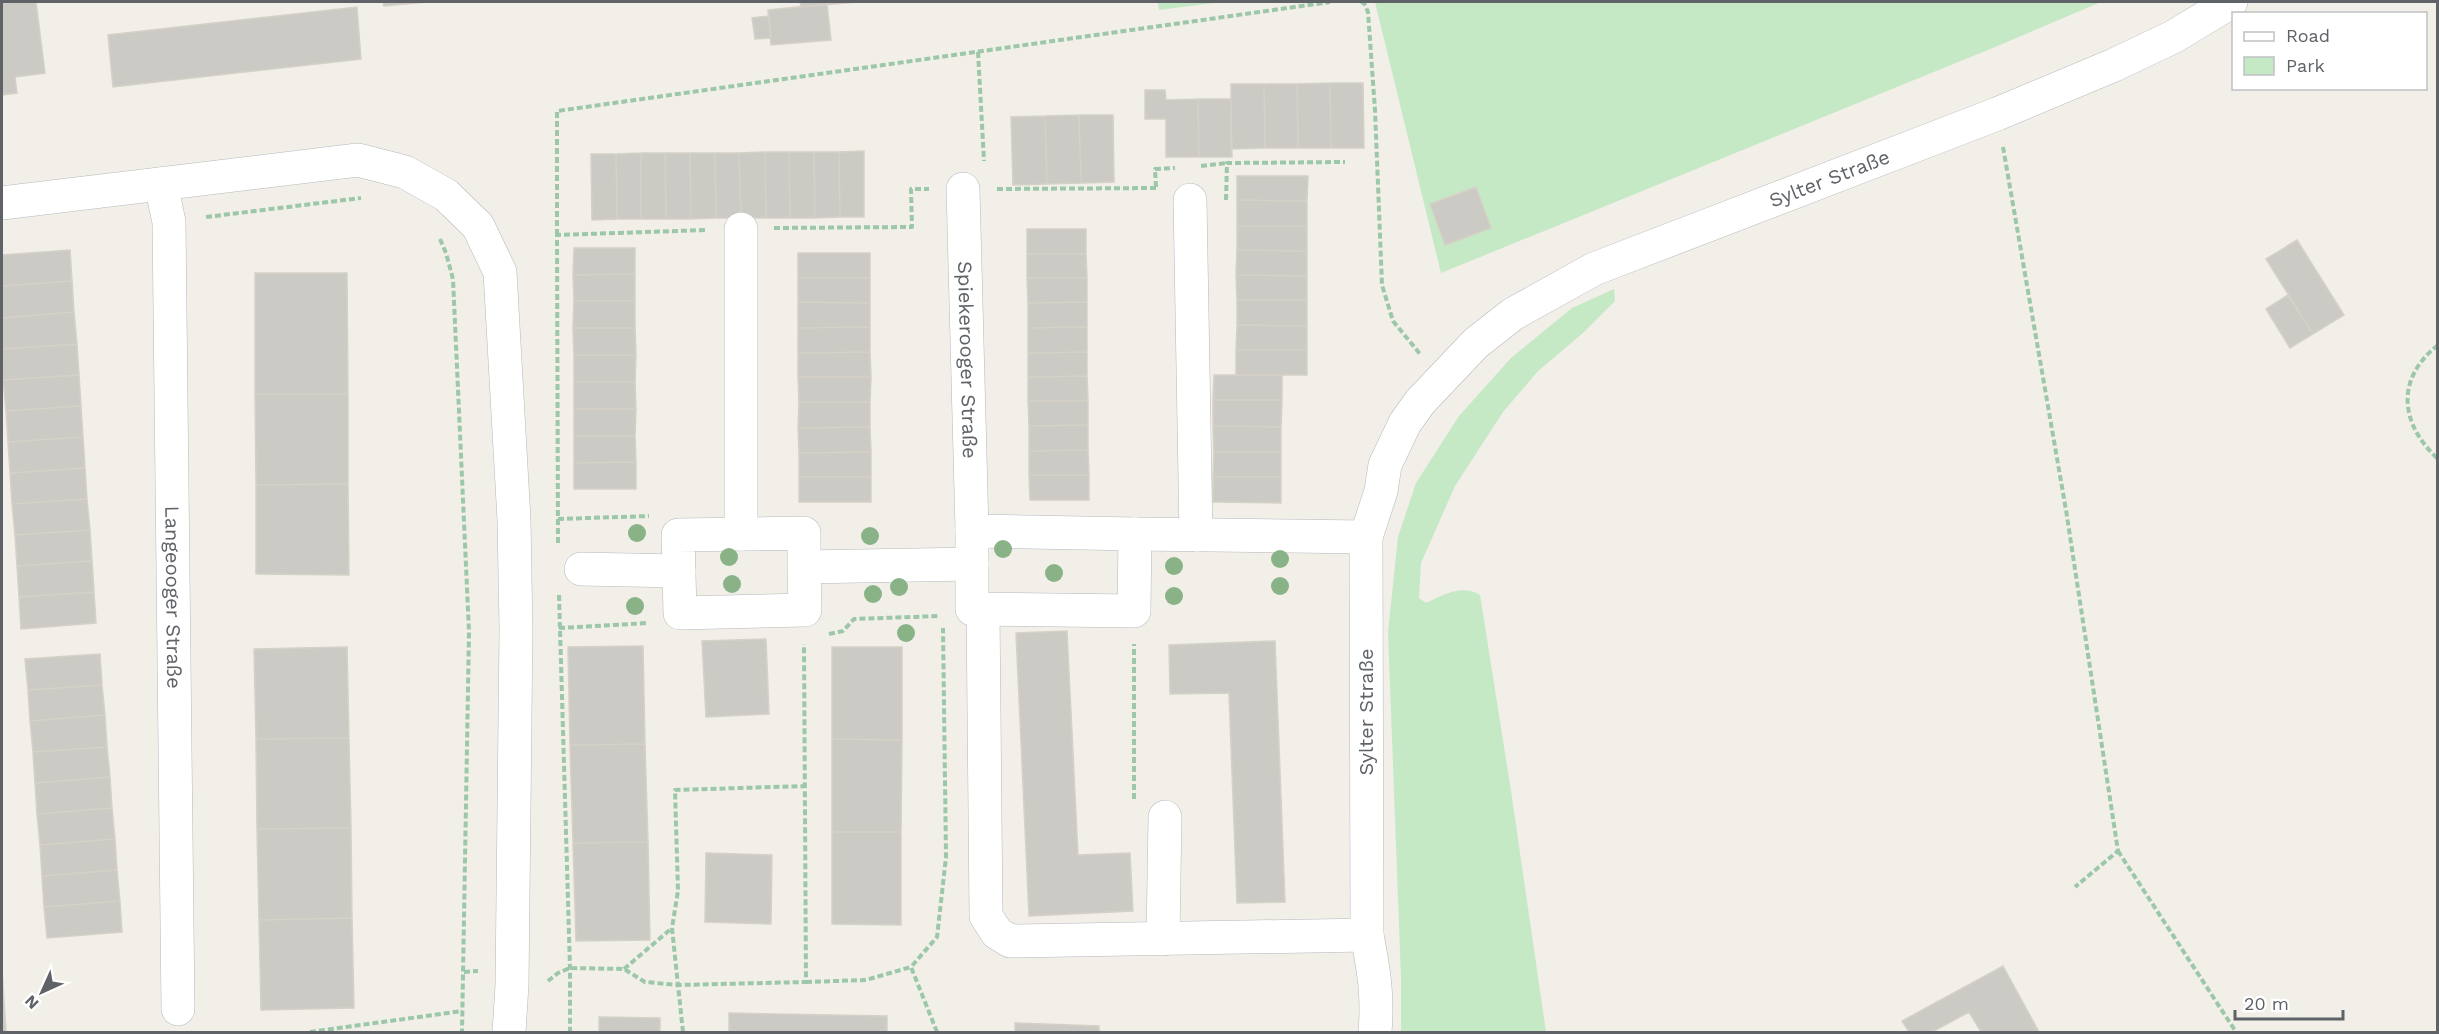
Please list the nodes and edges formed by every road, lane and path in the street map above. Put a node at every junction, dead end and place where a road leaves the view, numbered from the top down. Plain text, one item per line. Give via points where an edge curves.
1 (1330, 2) edge
2 (1361, 2) edge
3 (2231, 2) edge
4 (978, 52) junction
5 (1997, 114) junction
6 (1345, 162) dead end
7 (161, 184) junction
8 (974, 189) junction
9 (370, 199) dead end
10 (1190, 200) junction
11 (2, 203) edge
12 (206, 218) dead end
13 (741, 229) junction
14 (557, 236) junction
15 (438, 237) dead end
16 (2438, 345) edge
17 (1444, 378) junction
18 (2438, 459) edge
19 (558, 519) junction
20 (972, 531) junction
21 (741, 534) junction
22 (1135, 534) junction
23 (678, 535) junction
24 (1196, 535) junction
25 (1366, 537) junction
26 (957, 564) junction
27 (804, 567) junction
28 (566, 568) junction
29 (679, 571) junction
30 (983, 609) junction
31 (1134, 610) junction
32 (680, 612) junction
33 (943, 616) junction
34 (805, 622) junction
35 (559, 628) junction
36 (806, 786) junction
37 (1165, 817) joint
38 (2118, 851) junction
39 (2075, 887) dead end
40 (672, 928) junction
41 (1366, 935) junction
42 (1163, 939) junction
43 (570, 968) junction
44 (910, 968) junction
45 (624, 969) junction
46 (806, 982) junction
47 (547, 985) dead end
48 (678, 985) junction
49 (178, 1009) dead end
50 (462, 1011) junction
51 (310, 1032) edge
52 (462, 1032) edge
53 (509, 1032) edge
54 (570, 1032) edge
55 (683, 1032) edge
56 (937, 1032) edge
57 (1360, 1032) edge
58 (1375, 1032) edge
59 (2236, 1032) edge

1 - 4 path
2 - 17 path via 1368,12 1382,285 1393,321
3 - 5 street, Sylter Straße via 2163,42
4 - 8 path
4 - 14 path via 557,111
5 - 17 street, Sylter Straße via 1594,268 1503,321
5 - 38 path via 2067,510
6 - 10 path via 1227,163 1228,200
7 - 11 street
7 - 49 street, Langeooger Straße via 170,222
7 - 53 street via 358,160 405,172 446,195 478,226 500,272 516,630
8 - 10 path via 1156,187 1156,200
8 - 13 path via 911,189 912,227
8 - 20 street, Spiekerooger Straße
9 - 12 path
10 - 24 street
13 - 14 path
13 - 21 street
14 - 19 path
15 - 50 path via 453,279 469,632
16 - 18 path via 2410,377 2407,407 2415,429
17 - 25 street, Sylter Straße via 1419,442 1381,492
19 - 23 path via 675,515
19 - 28 path
20 - 22 street
20 - 26 street, Spiekerooger Straße
21 - 23 street
21 - 27 street via 804,533
22 - 24 street
22 - 31 street
23 - 29 street
24 - 25 street
25 - 41 street, Sylter Straße
26 - 27 street
26 - 30 street, Spiekerooger Straße via 972,609
26 - 33 path
27 - 34 street
28 - 29 street
28 - 35 path
29 - 32 street
30 - 31 street
30 - 42 street via 986,916 997,933 1010,941
31 - 37 path via 1134,816
32 - 34 street
32 - 35 path via 674,621
33 - 34 path via 854,619 834,634
33 - 44 path via 946,857 937,937
34 - 36 path
35 - 43 path
36 - 40 path via 675,790 678,891
36 - 46 path
37 - 42 street
38 - 39 path
38 - 59 path
40 - 45 path
40 - 48 path
41 - 42 street
41 - 57 street, Sylter Straße via 1358,975
41 - 58 street, Sylter Straße via 1376,977
43 - 45 path
43 - 47 path via 558,973
43 - 54 path
44 - 46 path via 866,980
44 - 56 path
45 - 48 path via 645,982
46 - 48 path
48 - 55 path
50 - 51 path
50 - 52 path

